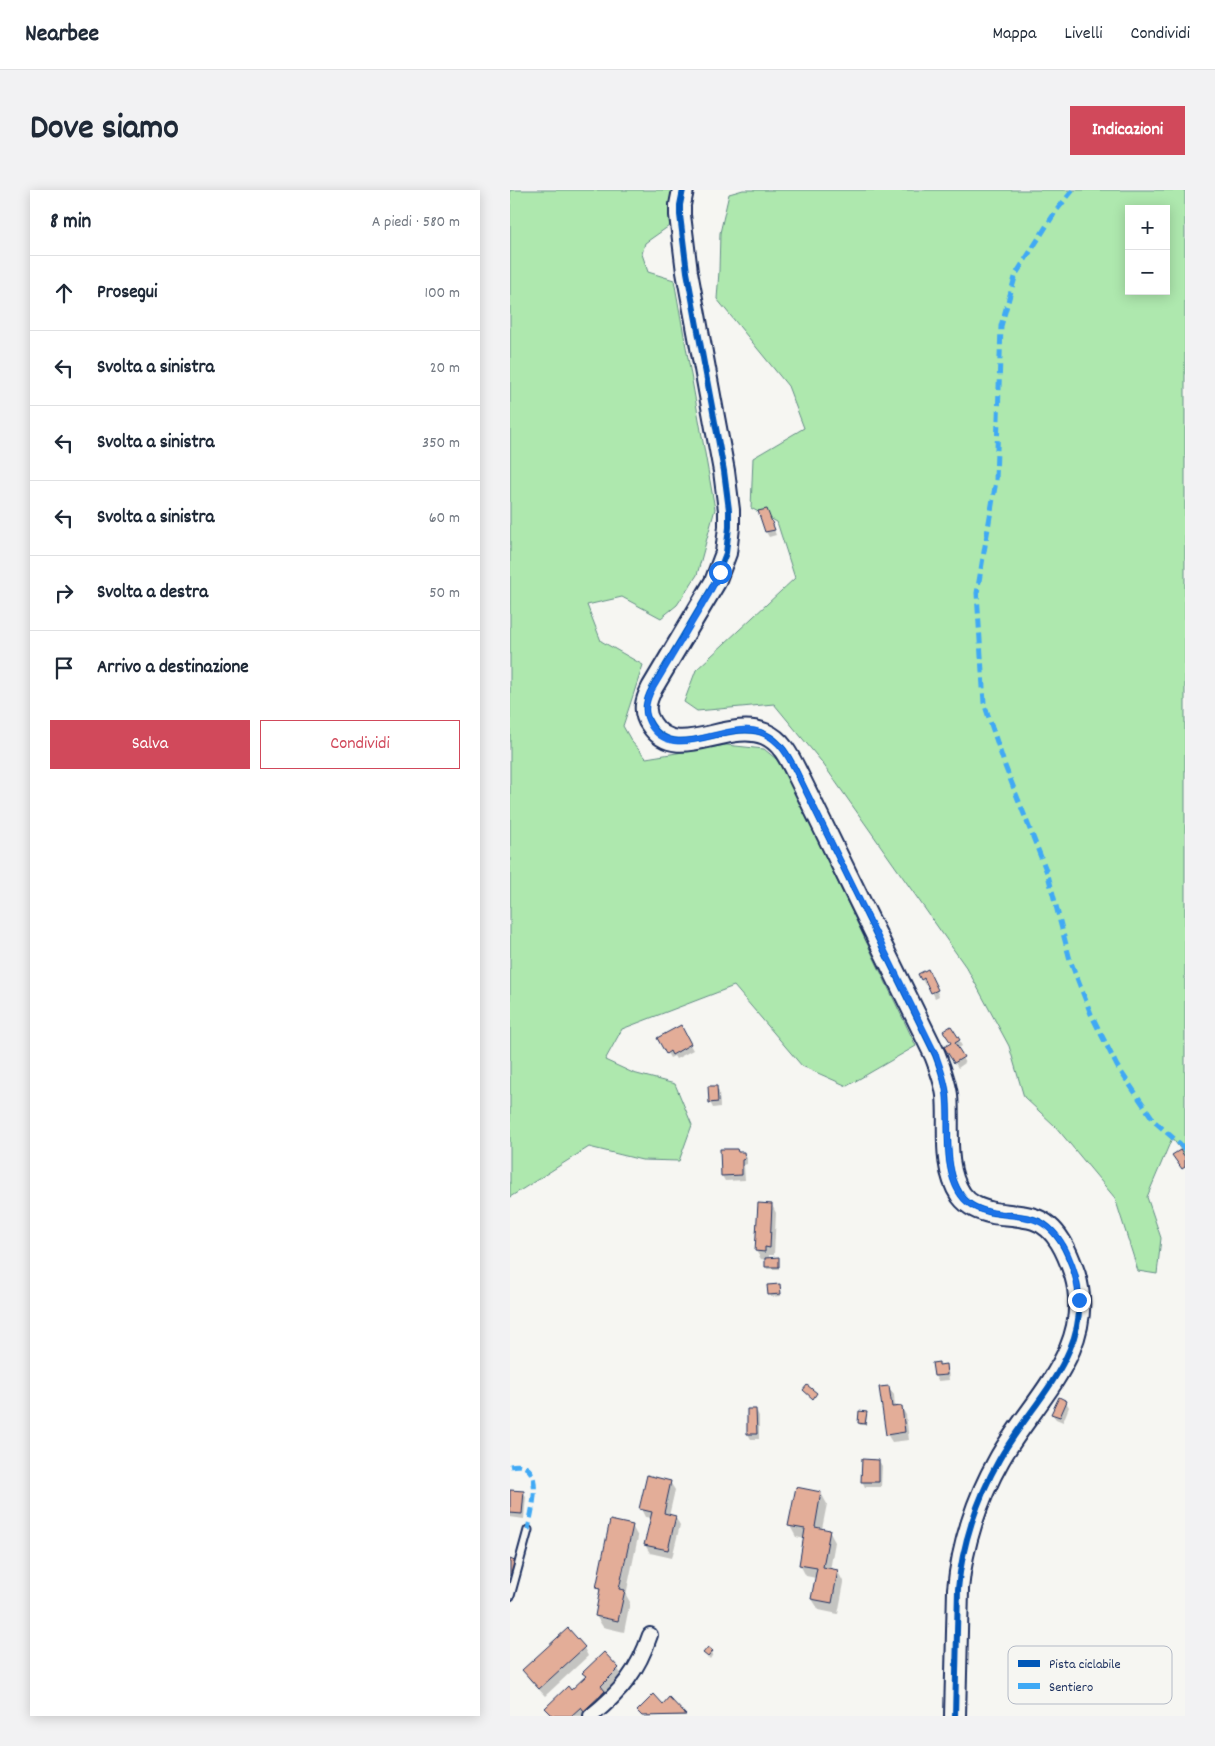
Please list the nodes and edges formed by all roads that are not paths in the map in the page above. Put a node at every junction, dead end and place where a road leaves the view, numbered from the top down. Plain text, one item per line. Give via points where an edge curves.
1 (682, 190) edge
2 (528, 1530) dead end
3 (510, 1596) edge
4 (650, 1635) dead end
5 (591, 1716) edge
6 (955, 1716) edge

1 - 6 street via 680,216 687,272 726,480 729,527 726,553 715,582 652,688 646,703 647,716 658,734 668,740 682,742 734,730 751,730 770,736 784,750 936,1055 946,1089 950,1166 958,1191 980,1210 1034,1219 1047,1227 1062,1244 1078,1287 1079,1318 1072,1346 1057,1375 999,1459 982,1495 968,1539 958,1589
2 - 3 lane
4 - 5 street via 634,1672

